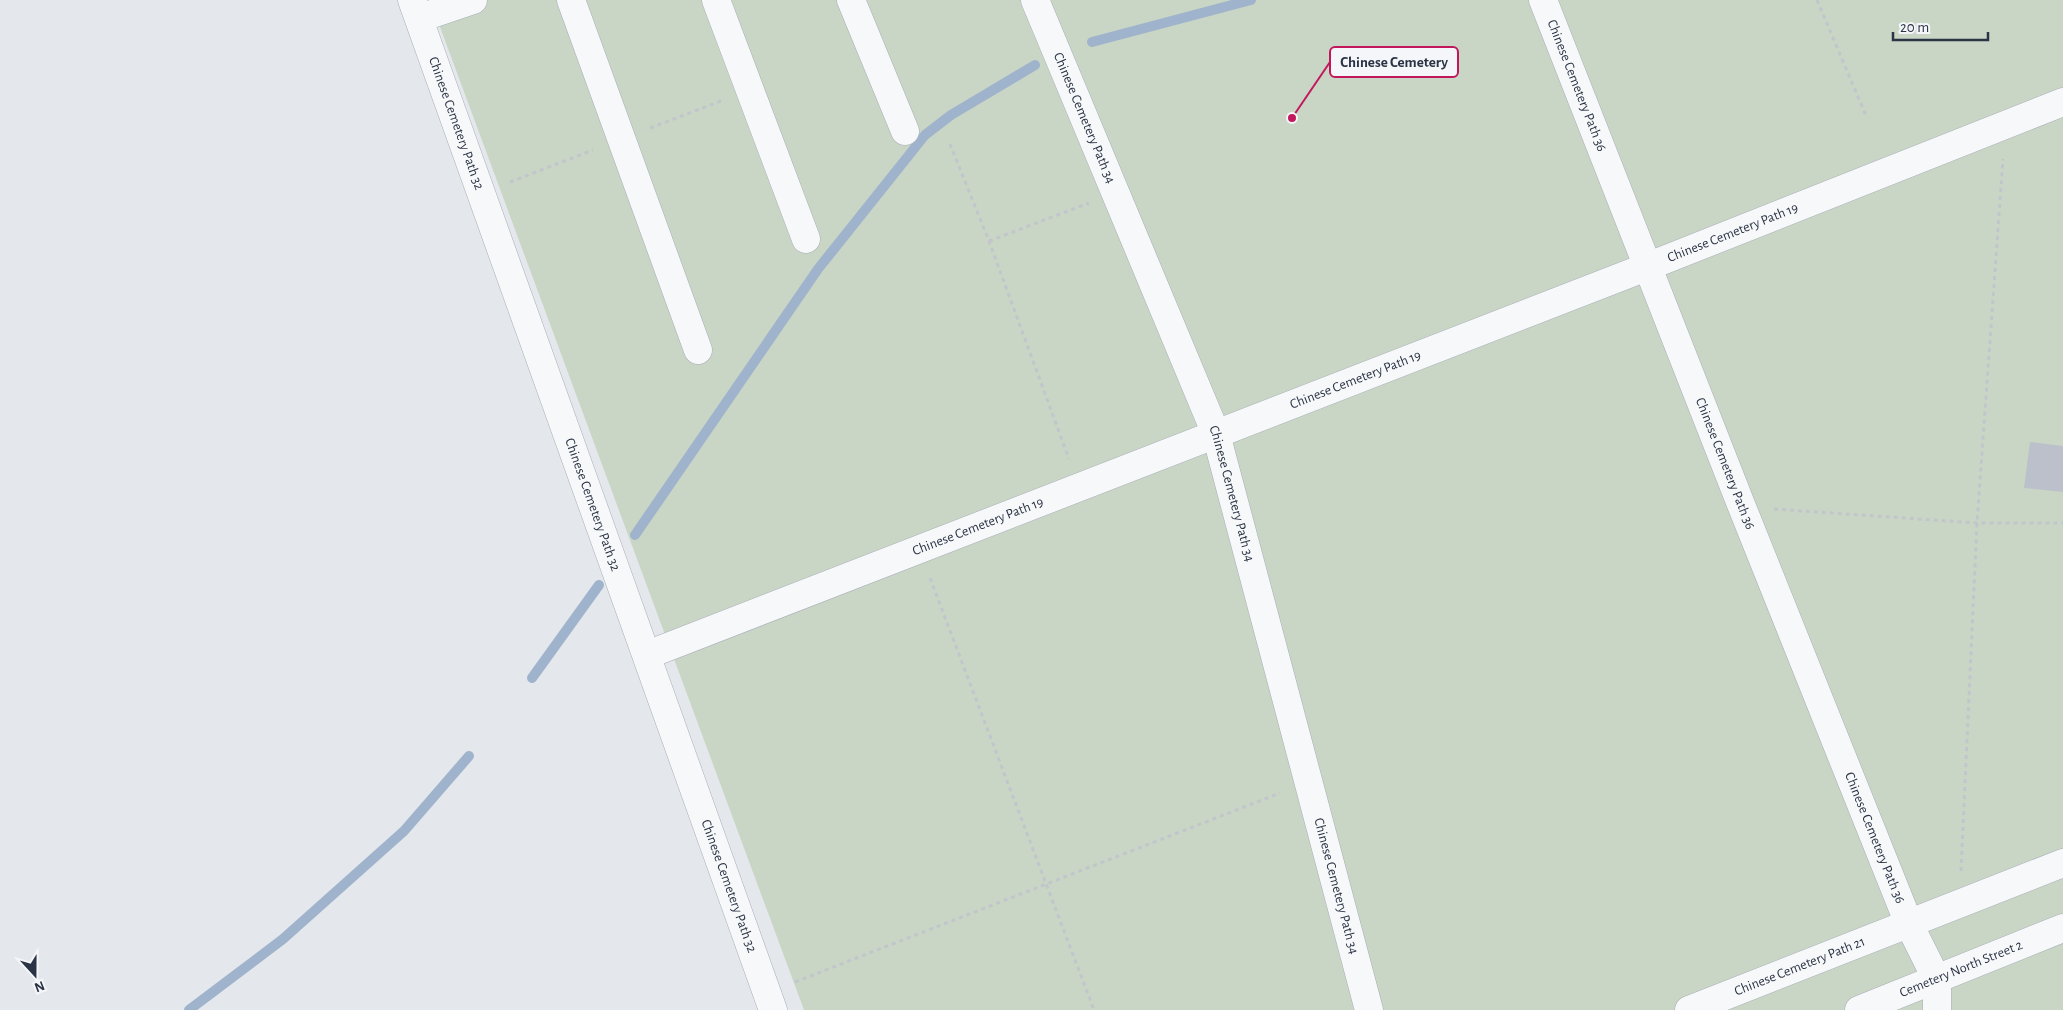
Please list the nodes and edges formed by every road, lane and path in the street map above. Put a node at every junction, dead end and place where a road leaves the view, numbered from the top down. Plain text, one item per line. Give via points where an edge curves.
1 (473, 0) edge
2 (571, 0) edge
3 (716, 0) edge
4 (852, 0) edge
5 (1034, 0) edge
6 (1543, 0) edge
7 (1818, 0) edge
8 (416, 9) edge
9 (2063, 102) edge
10 (1867, 118) dead end
11 (2006, 124) junction
12 (905, 131) dead end
13 (950, 144) dead end
14 (1099, 199) dead end
15 (806, 238) dead end
16 (989, 241) junction
17 (1649, 266) junction
18 (698, 350) dead end
19 (1216, 434) junction
20 (1072, 466) dead end
21 (1742, 507) junction
22 (1977, 523) junction
23 (2063, 524) edge
24 (928, 573) dead end
25 (646, 655) junction
26 (1282, 792) dead end
27 (2063, 863) edge
28 (1046, 884) junction
29 (1960, 904) junction
30 (1909, 924) junction
31 (2063, 928) edge
32 (1937, 980) junction
33 (790, 984) dead end
34 (772, 1010) edge
35 (1094, 1010) edge
36 (1369, 1010) edge
37 (1689, 1010) edge
38 (1859, 1010) edge
39 (1937, 1010) edge

1 - 8 lane
2 - 18 lane
3 - 15 lane
4 - 12 lane
5 - 19 lane, Chinese Cemetery Path 34
6 - 17 lane, Chinese Cemetery Path 36
7 - 10 path
8 - 25 lane, Chinese Cemetery Path 32
9 - 11 lane, Chinese Cemetery Path 19
11 - 17 lane, Chinese Cemetery Path 19
11 - 22 path
13 - 16 path
14 - 16 path
16 - 20 path
17 - 19 lane, Chinese Cemetery Path 19
17 - 21 lane, Chinese Cemetery Path 36
19 - 25 lane, Chinese Cemetery Path 19
19 - 36 lane, Chinese Cemetery Path 34
21 - 22 path
21 - 30 lane, Chinese Cemetery Path 36
22 - 23 path
22 - 29 path
24 - 28 path
25 - 34 lane, Chinese Cemetery Path 32
26 - 28 path
27 - 29 lane, Chinese Cemetery Path 21
28 - 33 path
28 - 35 path
29 - 30 lane, Chinese Cemetery Path 21
30 - 32 lane, Chinese Cemetery Path 36
30 - 37 lane, Chinese Cemetery Path 21
31 - 32 lane, Cemetery North Street 2
32 - 38 lane, Cemetery North Street 2
32 - 39 lane

